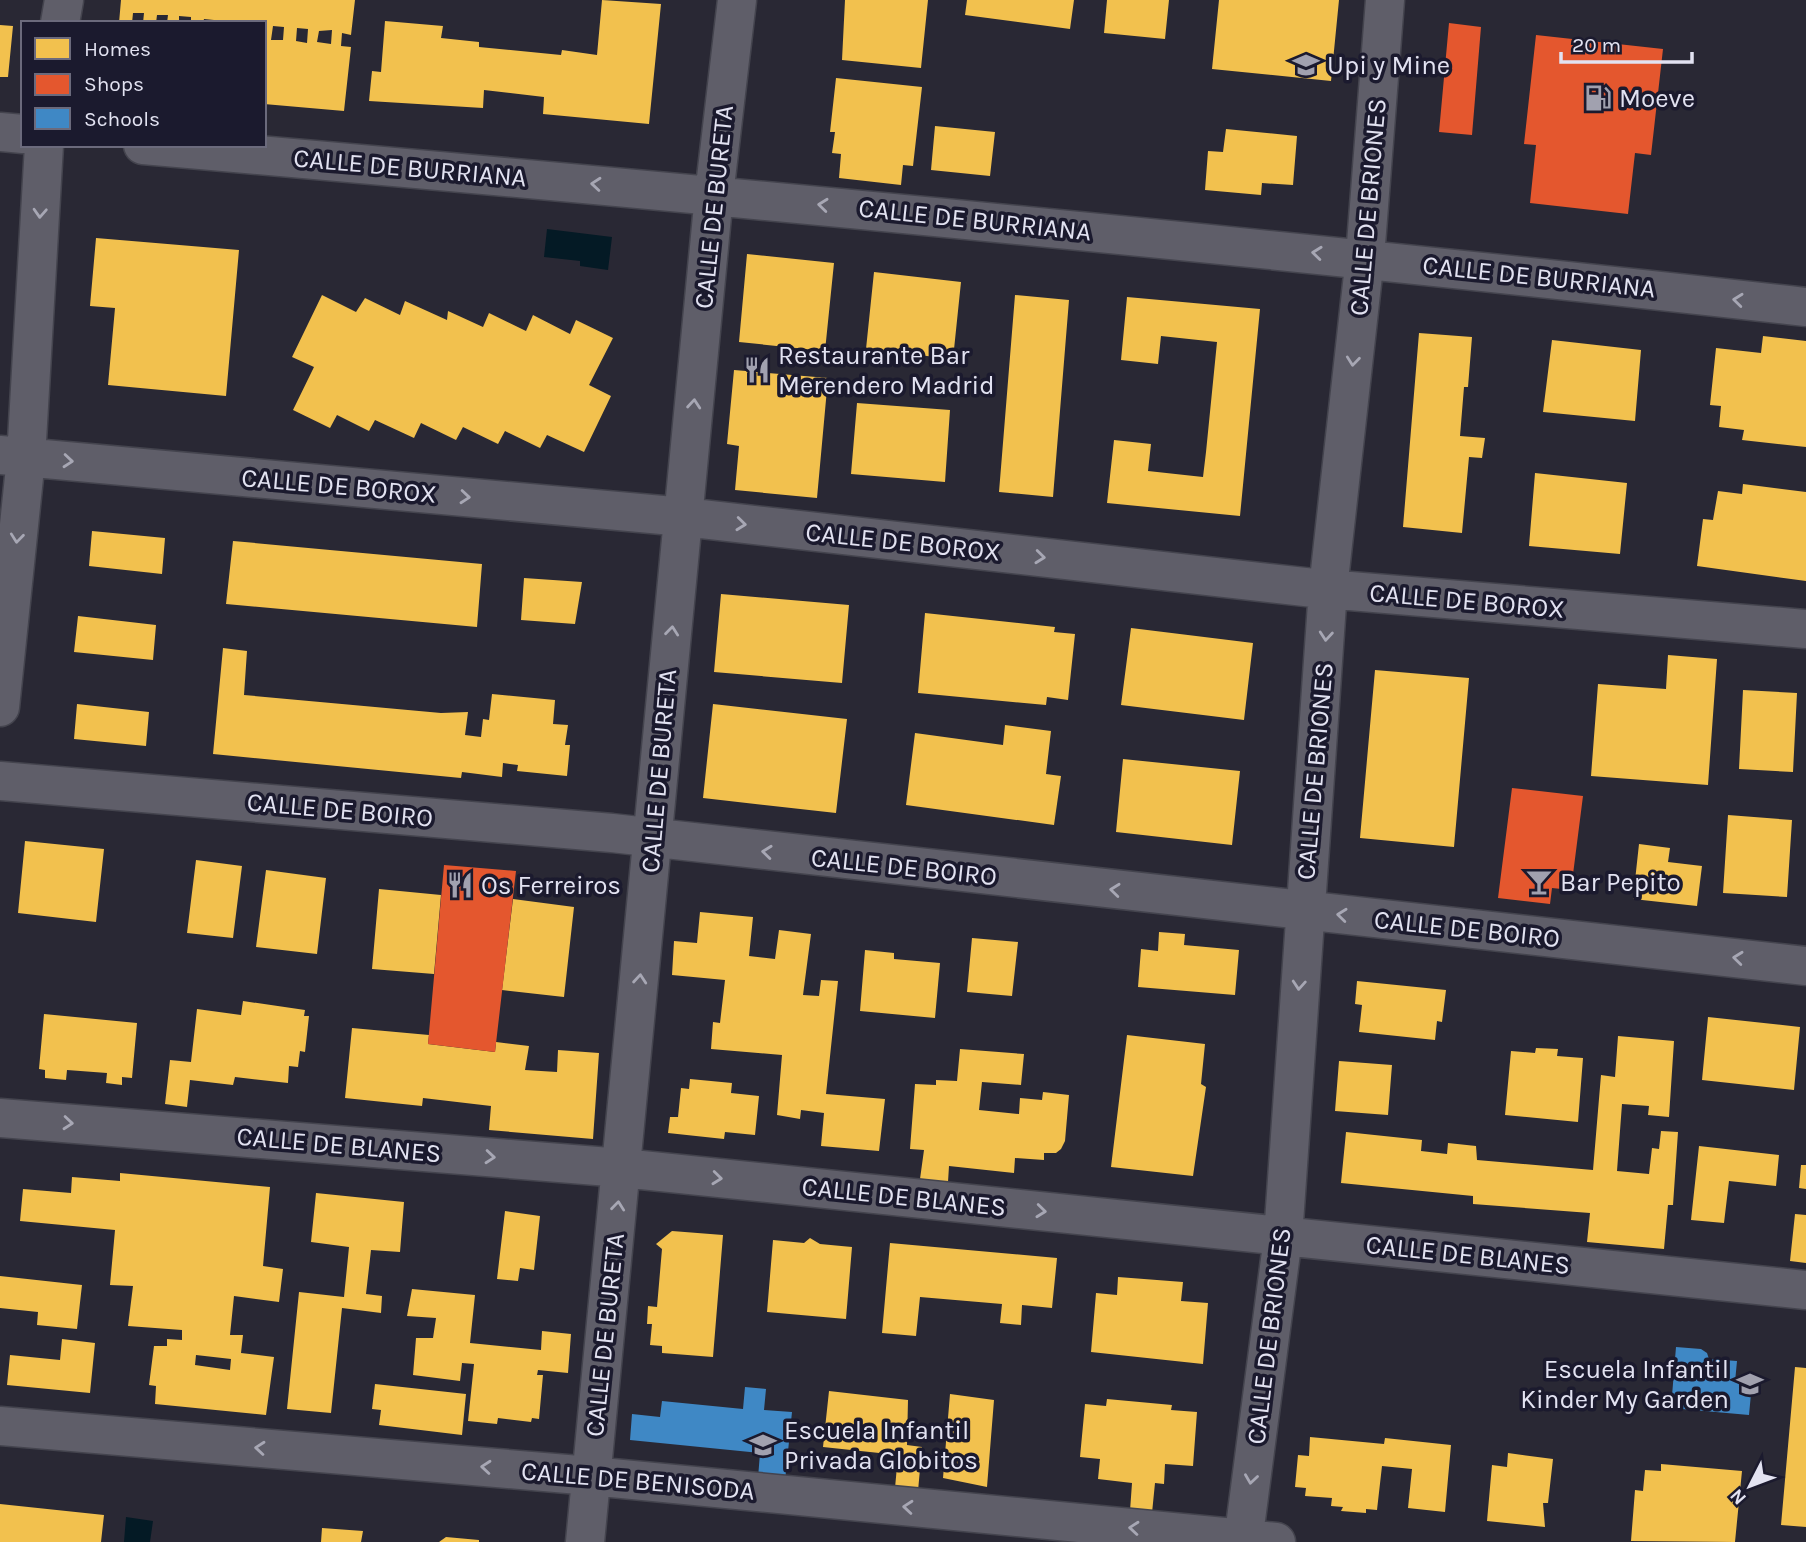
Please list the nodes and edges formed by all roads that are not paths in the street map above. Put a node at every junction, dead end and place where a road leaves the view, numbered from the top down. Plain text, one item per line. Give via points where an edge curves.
1 (64, 0) edge
2 (737, 0) edge
3 (1385, 0) edge
4 (60, 21) edge
5 (0, 132) edge
6 (21, 135) edge
7 (44, 147) edge
8 (166, 147) edge
9 (714, 195) junction
10 (1365, 257) junction
11 (1806, 307) edge
12 (13, 456) edge
13 (684, 517) junction
14 (1328, 589) junction
15 (1806, 629) edge
16 (0, 706) edge
17 (0, 781) edge
18 (652, 839) junction
19 (1304, 911) junction
20 (1806, 966) edge
21 (0, 1118) edge
22 (622, 1168) junction
23 (1283, 1237) junction
24 (1806, 1290) edge
25 (0, 1426) edge
26 (591, 1476) junction
27 (1254, 1541) edge
28 (585, 1542) edge

1 - 4 street
2 - 9 street, CALLE DE BURETA
3 - 10 street, CALLE DE BRIONES
5 - 6 street
7 -> 12 street
9 -> 8 street, CALLE DE BURRIANA
10 -> 9 street, CALLE DE BURRIANA
13 -> 9 street, CALLE DE BURETA
11 -> 10 street, CALLE DE BURRIANA
10 -> 14 street, CALLE DE BRIONES
12 -> 13 street, CALLE DE BOROX
12 -> 16 street
13 -> 14 street, CALLE DE BOROX
18 -> 13 street, CALLE DE BURETA
14 - 15 street, CALLE DE BOROX
14 -> 19 street, CALLE DE BRIONES
17 - 18 street, CALLE DE BOIRO
19 -> 18 street, CALLE DE BOIRO
22 -> 18 street, CALLE DE BURETA
20 -> 19 street, CALLE DE BOIRO
19 -> 23 street, CALLE DE BRIONES
21 -> 22 street, CALLE DE BLANES
22 -> 23 street, CALLE DE BLANES
26 -> 22 street, CALLE DE BURETA
23 - 24 street, CALLE DE BLANES
23 -> 27 street, CALLE DE BRIONES
26 -> 25 street, CALLE DE BENISODA
27 -> 26 street, CALLE DE BENISODA
26 - 28 street, CALLE DE BURETA

